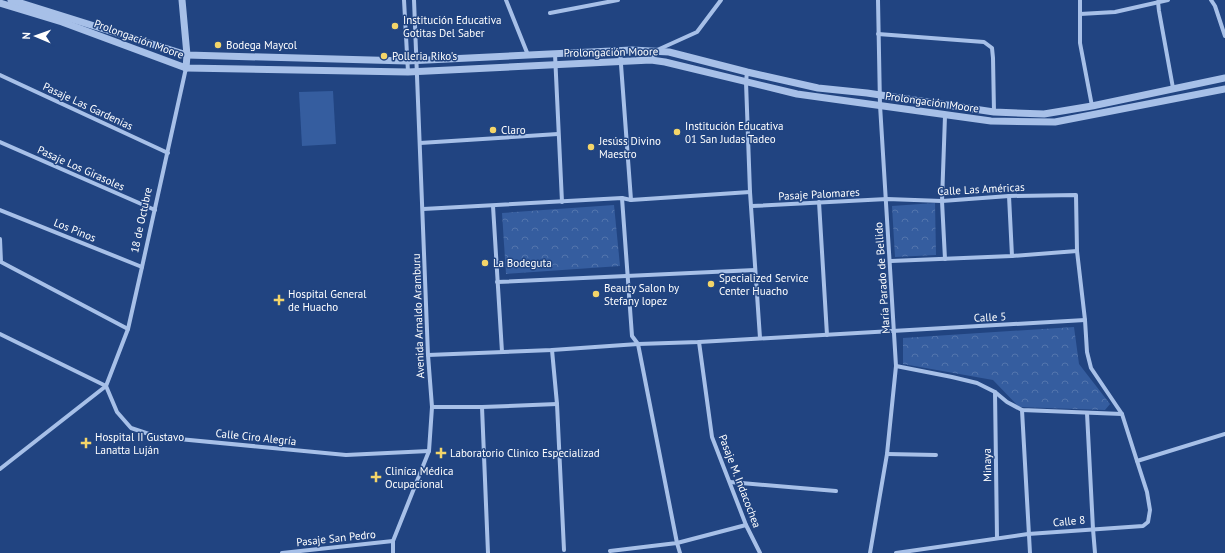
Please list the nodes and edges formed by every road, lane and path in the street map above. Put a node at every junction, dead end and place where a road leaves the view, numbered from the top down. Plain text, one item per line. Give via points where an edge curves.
1 (12, 0) edge
2 (182, 0) edge
3 (404, 0) edge
4 (414, 0) edge
5 (506, 0) edge
6 (617, 0) edge
7 (721, 0) edge
8 (878, 0) edge
9 (1080, 0) edge
10 (1137, 0) edge
11 (1168, 0) edge
12 (1211, 0) edge
13 (1158, 2) junction
14 (0, 3) edge
15 (1138, 6) junction
16 (550, 13) dead end
17 (1080, 14) junction
18 (878, 34) junction
19 (1225, 36) edge
20 (620, 51) junction
21 (656, 51) junction
22 (555, 54) junction
23 (187, 55) junction
24 (528, 55) junction
25 (651, 60) junction
26 (407, 61) junction
27 (417, 61) junction
28 (620, 62) junction
29 (556, 64) junction
30 (186, 68) junction
31 (417, 71) junction
32 (408, 72) junction
33 (747, 72) junction
34 (0, 75) edge
35 (1225, 78) edge
36 (746, 82) junction
37 (1173, 88) junction
38 (1225, 89) edge
39 (879, 96) junction
40 (880, 105) junction
41 (1092, 106) junction
42 (994, 112) junction
43 (945, 116) junction
44 (558, 134) junction
45 (0, 142) edge
46 (420, 142) junction
47 (168, 153) junction
48 (750, 192) junction
49 (1009, 196) junction
50 (622, 198) junction
51 (886, 199) junction
52 (631, 200) junction
53 (942, 201) junction
54 (562, 202) junction
55 (819, 202) junction
56 (493, 206) junction
57 (752, 206) junction
58 (423, 209) junction
59 (0, 210) edge
60 (154, 210) junction
61 (0, 239) edge
62 (1077, 251) junction
63 (1012, 256) junction
64 (945, 259) junction
65 (891, 261) junction
66 (0, 262) edge
67 (142, 267) junction
68 (755, 270) junction
69 (628, 275) junction
70 (497, 282) junction
71 (1085, 320) junction
72 (128, 329) junction
73 (895, 331) junction
74 (0, 334) edge
75 (828, 335) junction
76 (760, 338) junction
77 (699, 342) junction
78 (638, 344) junction
79 (552, 350) junction
80 (502, 352) junction
81 (428, 354) junction
82 (896, 366) junction
83 (106, 386) junction
84 (995, 392) junction
85 (557, 404) junction
86 (432, 407) junction
87 (482, 407) junction
88 (1022, 410) junction
89 (1087, 413) junction
90 (1122, 414) junction
91 (1225, 434) edge
92 (429, 451) junction
93 (887, 454) junction
94 (936, 455) dead end
95 (1137, 461) junction
96 (0, 469) edge
97 (730, 482) junction
98 (836, 491) dead end
99 (746, 525) junction
100 (1093, 528) junction
101 (1028, 534) junction
102 (997, 538) junction
103 (393, 541) junction
104 (677, 543) junction
105 (564, 550) dead end
106 (610, 551) dead end
107 (282, 553) edge
108 (392, 553) edge
109 (488, 553) edge
110 (680, 553) edge
111 (760, 553) edge
112 (870, 553) edge
113 (896, 553) edge
114 (1030, 553) edge
115 (1095, 553) edge

1 - 23 street, Prolongación Moore
2 - 23 street, 18 de Octubre
3 - 26 street
4 - 27 street, Avenida Arnaldo Aramburu
5 - 24 street
6 - 16 street
7 - 21 street via 697,32
8 - 18 street, María Parado de Bellido
9 - 17 street
10 - 15 street
11 - 13 street
12 - 19 street
13 - 15 street
13 - 37 street
14 - 30 street, Prolongación Moore via 62,22
15 - 17 street via 1115,12
17 - 41 street via 1080,43
18 - 39 street, María Parado de Bellido
18 - 42 street via 984,42 992,48
20 - 21 street, Prolongación Moore
20 - 22 street, Prolongación Moore
20 - 28 street
21 - 25 street
21 - 33 street, Prolongación Moore
22 - 24 street, Prolongación Moore
22 - 29 street
23 - 26 street, Prolongación Moore
23 - 30 street, 18 de Octubre
24 - 27 street, Prolongación Moore
25 - 28 street, Prolongación Moore
25 - 36 street, Prolongación Moore
26 - 27 street, Prolongación Moore
26 - 32 street
27 - 31 street, Avenida Arnaldo Aramburu
28 - 29 street, Prolongación Moore
28 - 52 street
29 - 31 street, Prolongación Moore
29 - 44 street
30 - 32 street, Prolongación Moore
30 - 47 street, 18 de Octubre
31 - 32 street, Prolongación Moore
31 - 46 street, Avenida Arnaldo Aramburu
33 - 36 street
33 - 39 street, Prolongación Moore via 818,88
34 - 47 street, Pasaje Las Gardenias
35 - 37 street, Prolongación Moore
36 - 40 street, Prolongación Moore via 797,94
36 - 48 street
37 - 41 street, Prolongación Moore
38 - 43 street, Prolongación Moore via 1055,122 991,121
39 - 40 street, María Parado de Bellido
39 - 42 street, Prolongación Moore
40 - 43 street, Prolongación Moore
40 - 51 street, María Parado de Bellido
41 - 42 street, Prolongación Moore via 1044,114
43 - 53 street
44 - 46 street
44 - 54 street
45 - 60 street, Pasaje Los Girasoles
46 - 58 street, Avenida Arnaldo Aramburu
47 - 60 street, 18 de Octubre
48 - 52 street
48 - 57 street
49 - 53 street, Calle Las Américas
49 - 62 street, Calle Las Américas via 1076,195
49 - 63 street
50 - 52 street
50 - 54 street
50 - 69 street
51 - 53 street, Calle Las Américas
51 - 55 street, Pasaje Palomares
51 - 65 street, María Parado de Bellido
53 - 64 street
54 - 56 street
55 - 57 street, Pasaje Palomares
55 - 75 street
56 - 58 street
56 - 70 street
57 - 68 street
58 - 81 street, Avenida Arnaldo Aramburu
59 - 67 street, Los Pinos
60 - 67 street, 18 de Octubre
61 - 66 street
62 - 63 street
62 - 71 street
63 - 64 street
64 - 65 street
65 - 73 street, María Parado de Bellido
66 - 72 street
67 - 72 street, 18 de Octubre
68 - 69 street
68 - 76 street
69 - 70 street
69 - 78 street via 632,336
70 - 80 street
71 - 73 street, Calle 5
71 - 90 street via 1091,368
72 - 83 street, 18 de Octubre
73 - 75 street, Calle 5
73 - 82 street, María Parado de Bellido
74 - 83 street
75 - 76 street, Calle 5
76 - 77 street, Calle 5
77 - 78 street, Calle 5
77 - 97 street, Pasaje M. Indacochea via 712,437
78 - 79 street, Calle 5
78 - 104 street
79 - 80 street, Calle 5
79 - 85 street
80 - 81 street, Calle 5
81 - 86 street, Avenida Arnaldo Aramburu
82 - 84 street via 977,383
82 - 93 street, María Parado de Bellido
83 - 92 street, Calle Ciro Alegría via 117,412 131,428 158,437 346,455
83 - 96 street
84 - 88 street
84 - 102 street, Minaya
85 - 87 street
85 - 105 street
86 - 87 street
86 - 92 street, Avenida Arnaldo Aramburu
87 - 109 street
88 - 89 street
88 - 101 street
89 - 90 street
89 - 100 street
90 - 95 street
91 - 95 street
92 - 103 street, Avenida Arnaldo Aramburu
93 - 94 street
93 - 112 street, María Parado de Bellido
95 - 100 street, Calle 8 via 1147,492 1150,510 1148,522 1143,526
97 - 98 street
97 - 99 street, Pasaje M. Indacochea
99 - 104 street
99 - 111 street, Pasaje M. Indacochea
100 - 101 street, Calle 8
100 - 115 street
101 - 102 street, Calle 8
101 - 114 street
102 - 113 street, Calle 8
103 - 107 street, Pasaje San Pedro
103 - 108 street, Avenida Arnaldo Aramburu
104 - 106 street
104 - 110 street

